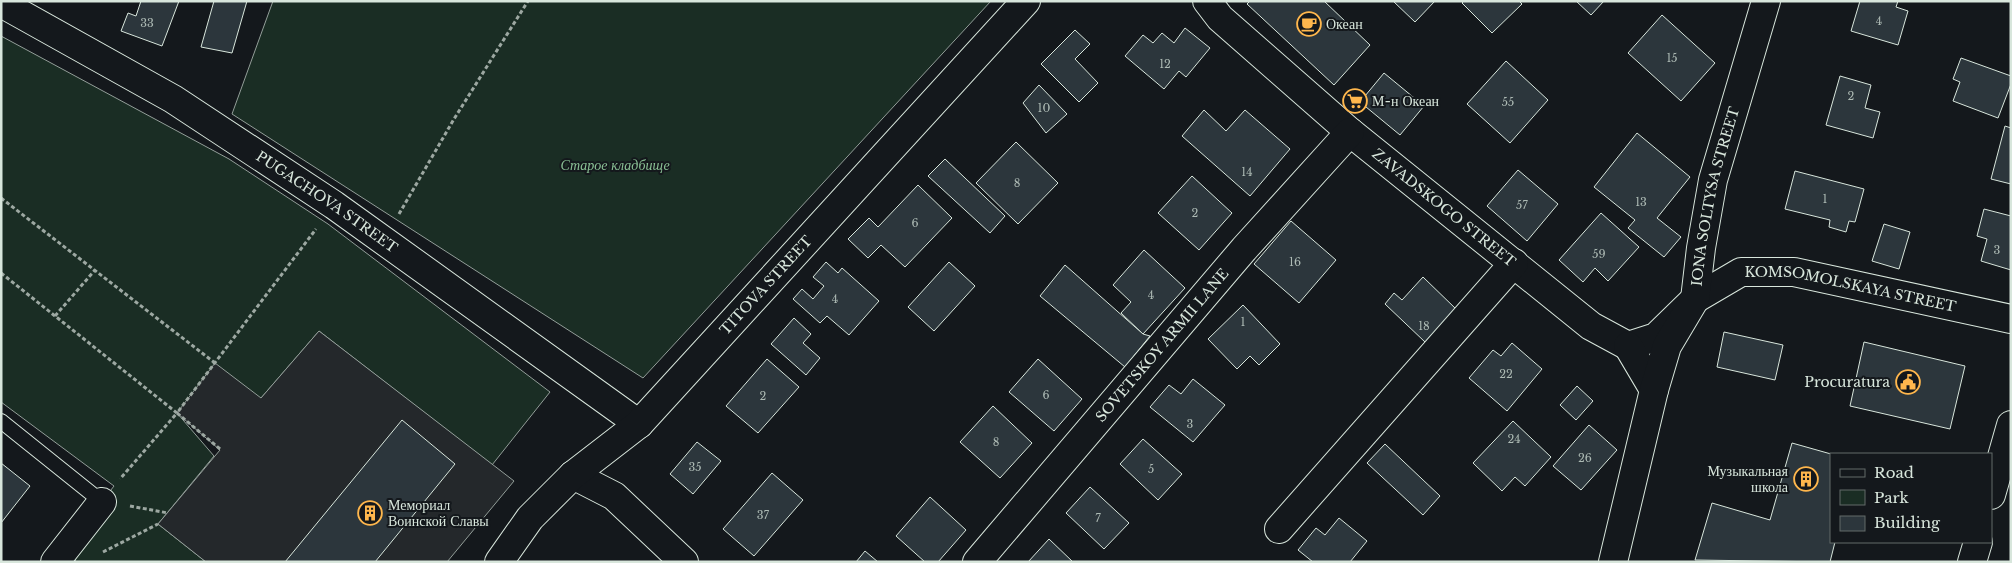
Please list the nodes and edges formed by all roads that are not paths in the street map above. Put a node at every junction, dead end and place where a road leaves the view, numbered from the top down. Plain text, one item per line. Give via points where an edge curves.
1 (1026, 1) edge
2 (1207, 1) edge
3 (1766, 1) edge
4 (1, 3) edge
5 (1350, 132) junction
6 (1514, 263) junction
7 (1695, 299) junction
8 (2011, 319) edge
9 (1628, 346) junction
10 (1654, 390) junction
11 (1, 421) edge
12 (639, 424) junction
13 (2011, 425) edge
14 (573, 475) junction
15 (1992, 492) edge
16 (102, 502) joint
17 (1279, 529) dead end
18 (1978, 543) edge
19 (74, 557) edge
20 (499, 562) edge
21 (684, 562) edge
22 (977, 562) edge
23 (1613, 562) edge
24 (1972, 562) edge

1 - 12 street, TITOVA STREET
2 - 5 street, ZAVADSKOGO STREET via 1220,18
3 - 7 street, IONA SOLTYSA STREET via 1713,180
4 - 12 street, PUGACHOVA STREET via 173,99 334,205
5 - 6 street, ZAVADSKOGO STREET
5 - 22 street, SOVETSKOY ARMII LANE via 1244,249
6 - 9 street, ZAVADSKOGO STREET via 1591,326
6 - 17 street
7 - 8 street, KOMSOMOLSKAYA STREET via 1742,272 1794,272
7 - 9 street via 1656,337
7 - 10 street, IONA SOLTYSA STREET via 1667,346
9 - 10 street
10 - 23 street, IONA SOLTYSA STREET
11 - 16 lane
12 - 14 street, TITOVA STREET
13 - 15 street
14 - 20 street, TITOVA STREET via 530,518
14 - 21 street via 614,496
16 - 19 street
18 - 24 street

